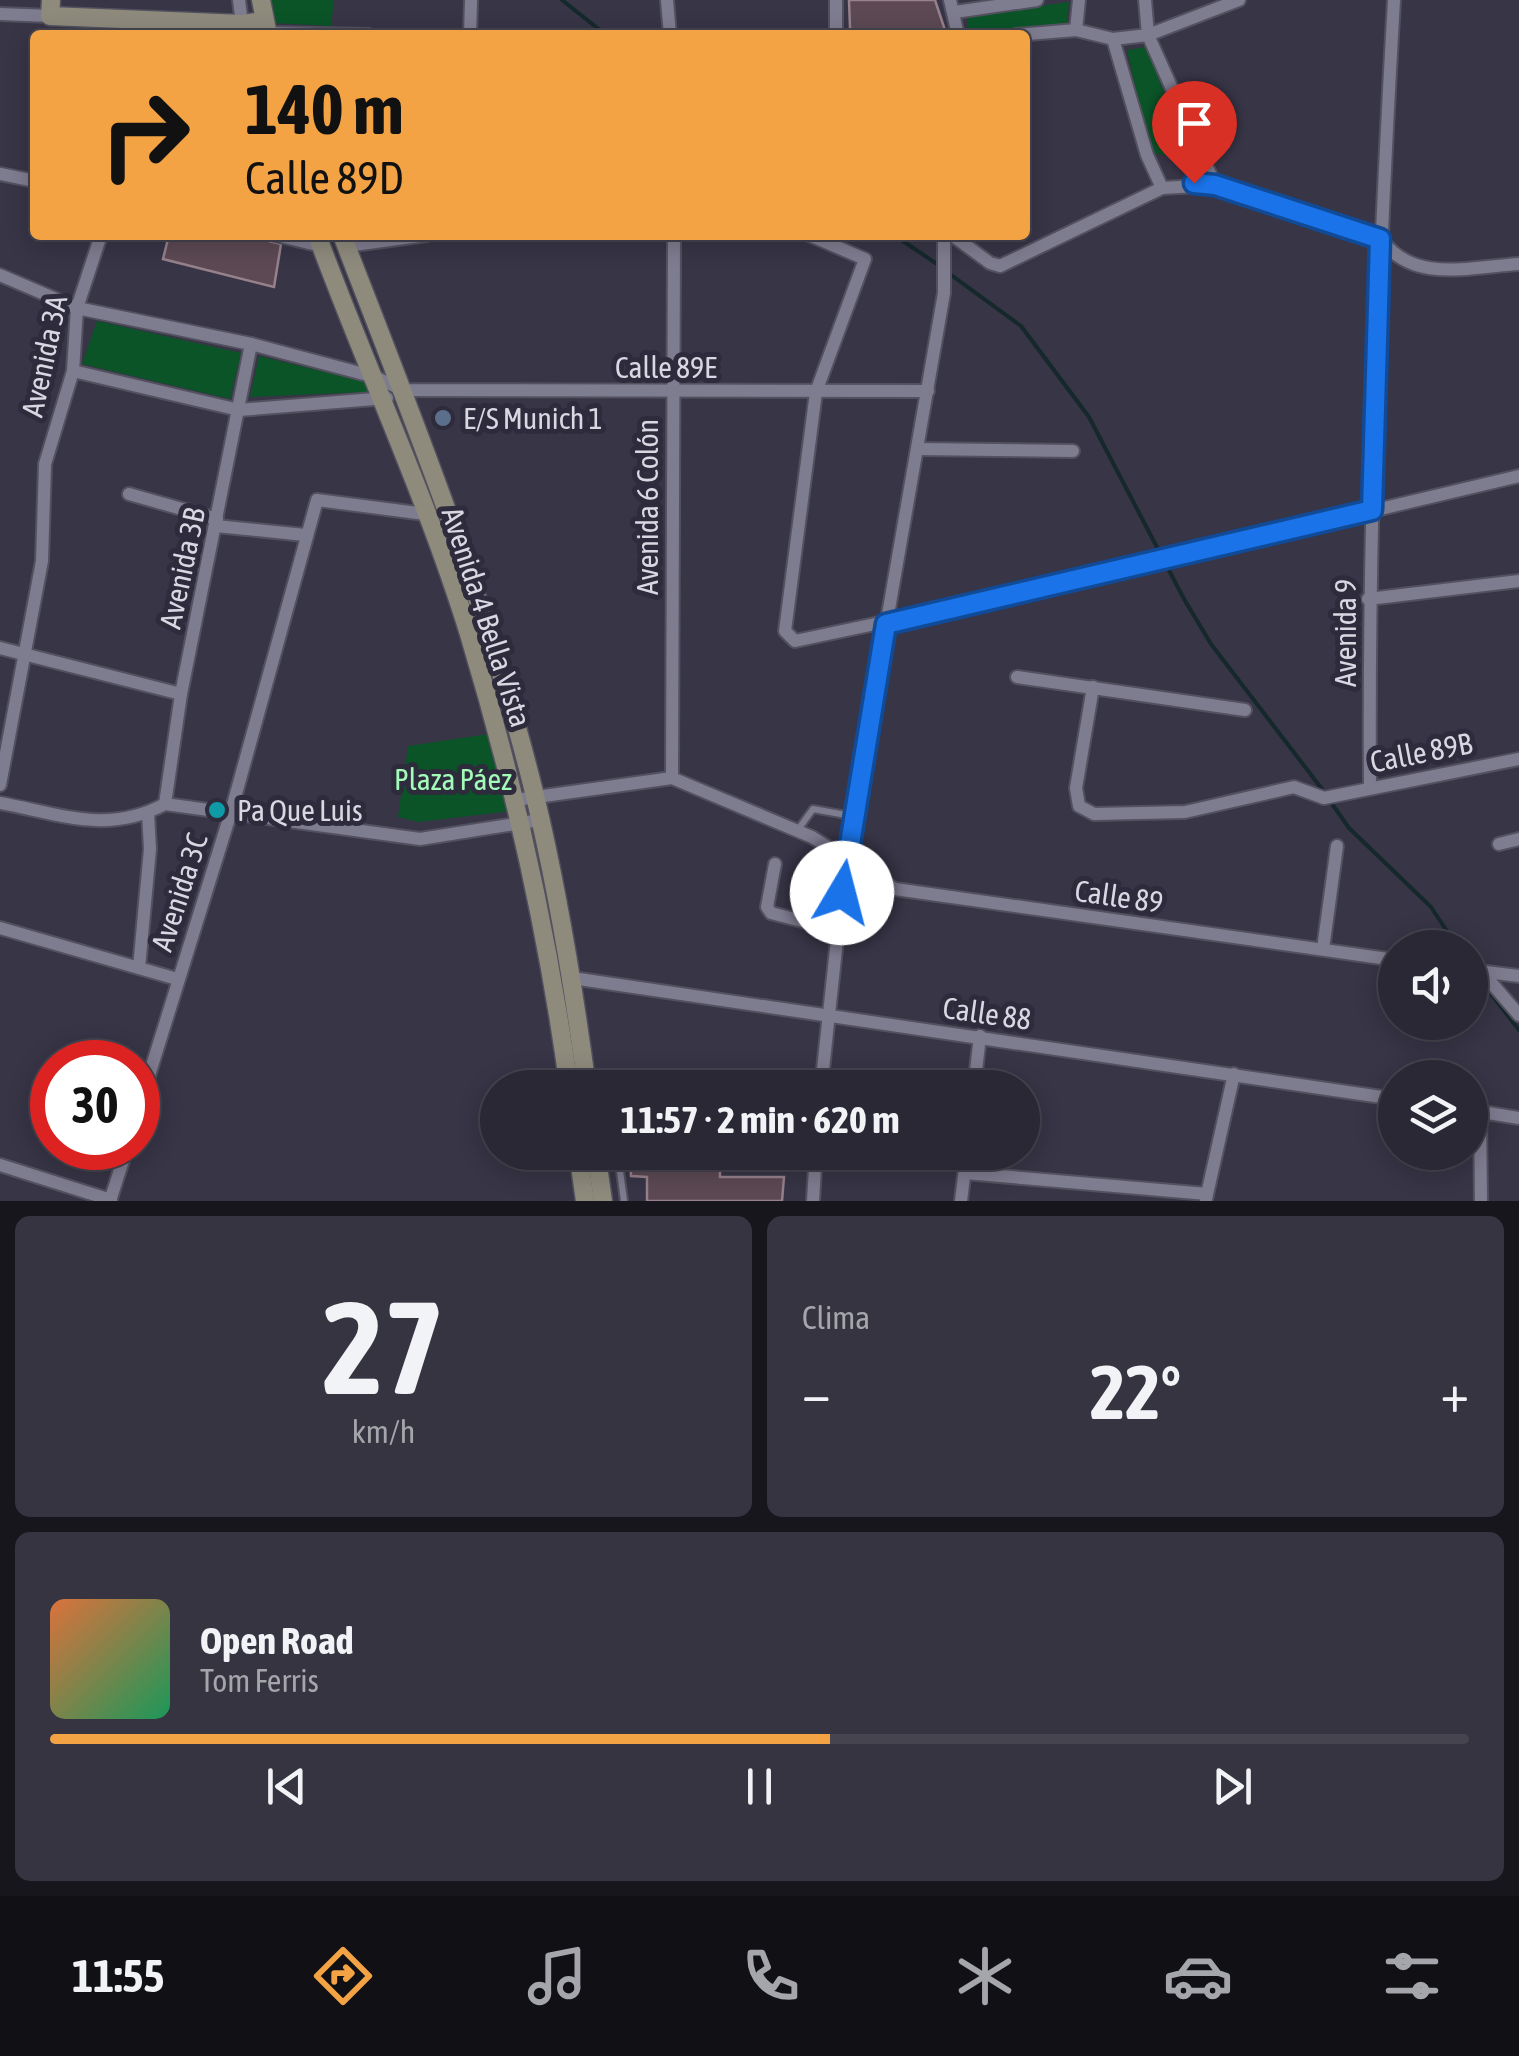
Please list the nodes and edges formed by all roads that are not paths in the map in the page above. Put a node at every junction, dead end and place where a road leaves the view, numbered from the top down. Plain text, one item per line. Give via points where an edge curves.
1 (239, 0) edge
2 (261, 0) edge
3 (471, 0) edge
4 (667, 0) edge
5 (836, 0) edge
6 (1037, 0) edge
7 (1079, 0) edge
8 (1145, 0) edge
9 (1239, 0) edge
10 (1394, 0) edge
11 (953, 6) edge
12 (51, 8) edge
13 (0, 14) edge
14 (167, 27) edge
15 (244, 29) edge
16 (266, 29) edge
17 (470, 30) edge
18 (670, 30) edge
19 (836, 30) edge
20 (1076, 30) junction
21 (1030, 34) edge
22 (1148, 34) junction
23 (1113, 39) junction
24 (0, 174) edge
25 (30, 179) edge
26 (1215, 185) junction
27 (1162, 188) junction
28 (1380, 239) junction
29 (99, 240) edge
30 (319, 240) edge
31 (674, 240) edge
32 (821, 240) edge
33 (947, 240) edge
34 (950, 240) edge
35 (344, 241) edge
36 (1519, 264) edge
37 (0, 275) edge
38 (77, 308) junction
39 (252, 344) junction
40 (73, 371) junction
41 (375, 377) junction
42 (404, 390) junction
43 (928, 391) junction
44 (816, 392) junction
45 (673, 393) junction
46 (382, 400) junction
47 (239, 410) junction
48 (918, 450) junction
49 (1072, 450) dead end
50 (1519, 476) edge
51 (129, 494) dead end
52 (1372, 510) junction
53 (425, 514) junction
54 (216, 522) junction
55 (306, 535) junction
56 (1519, 582) edge
57 (1368, 598) junction
58 (886, 624) junction
59 (0, 648) edge
60 (24, 654) junction
61 (1017, 678) dead end
62 (1093, 688) junction
63 (182, 694) junction
64 (1245, 710) dead end
65 (1519, 759) edge
66 (672, 778) junction
67 (0, 785) edge
68 (1370, 786) junction
69 (535, 796) junction
70 (516, 800) junction
71 (0, 803) edge
72 (165, 804) junction
73 (231, 812) junction
74 (148, 813) junction
75 (853, 816) junction
76 (530, 822) junction
77 (798, 831) junction
78 (1519, 839) edge
79 (1499, 844) dead end
80 (1337, 846) dead end
81 (846, 856) junction
82 (775, 864) dead end
83 (0, 928) edge
84 (837, 930) junction
85 (1323, 950) junction
86 (1378, 958) edge
87 (140, 968) junction
88 (1488, 972) edge
89 (1519, 976) edge
90 (572, 978) junction
91 (178, 980) junction
92 (1488, 983) edge
93 (1519, 1015) edge
94 (826, 1017) junction
95 (980, 1036) junction
96 (160, 1040) edge
97 (566, 1070) edge
98 (585, 1070) edge
99 (822, 1070) edge
100 (976, 1070) edge
101 (1234, 1074) junction
102 (1378, 1096) edge
103 (1488, 1113) edge
104 (1519, 1118) edge
105 (0, 1166) edge
106 (120, 1170) edge
107 (581, 1170) edge
108 (599, 1170) edge
109 (620, 1170) edge
110 (815, 1170) edge
111 (964, 1170) edge
112 (1479, 1170) edge
113 (964, 1173) junction
114 (1206, 1197) edge
115 (111, 1200) edge
116 (585, 1201) edge
117 (603, 1201) edge
118 (624, 1201) edge
119 (813, 1201) edge
120 (961, 1201) edge
121 (1481, 1201) edge

1 - 15 street
2 - 16 street
3 - 17 street
4 - 18 street
5 - 19 street
6 - 11 street
7 - 20 street
8 - 22 street
9 - 22 street
10 - 28 street, Avenida 9
12 - 13 street
12 - 14 street
14 - 15 street
15 - 16 street
20 - 21 street
20 - 23 street
22 - 23 street
22 - 26 street
23 - 27 street
24 - 25 street
26 - 27 street
26 - 28 street
27 - 34 street via 1000,266
28 - 36 street via 1394,257 1427,270
28 - 52 street, Avenida 9
29 - 38 street, Avenida 3A
30 - 41 street, Avenida 4 Bella Vista
31 - 45 street, Avenida 6 Colón
32 - 44 street via 866,259
33 - 43 street
35 - 42 street, Avenida 4 Bella Vista
37 - 38 street
38 - 39 street
38 - 40 street, Avenida 3A
39 - 41 street
39 - 47 street, Avenida 3B
40 - 47 street
40 - 60 street, Avenida 3A via 45,464 42,561
41 - 42 street
41 - 46 street, Avenida 4 Bella Vista
42 - 45 street, Calle 89E
42 - 46 street
42 - 69 street, Avenida 4 Bella Vista
43 - 44 street, Calle 89E
43 - 48 street
44 - 45 street, Calle 89E
44 - 58 street via 785,631 800,640
45 - 66 street, Avenida 6 Colón
46 - 47 street
46 - 53 street, Avenida 4 Bella Vista
47 - 54 street, Avenida 3B
48 - 49 street
48 - 58 street
50 - 52 street
51 - 54 street
52 - 57 street, Avenida 9
52 - 58 street
53 - 55 street, Avenida 3C via 317,500
53 - 70 street, Avenida 4 Bella Vista via 468,631
54 - 55 street
54 - 63 street, Avenida 3B
55 - 73 street, Avenida 3C
56 - 57 street
57 - 68 street, Avenida 9
58 - 75 street
59 - 60 street
60 - 63 street
60 - 67 street, Avenida 3A
61 - 62 street
62 - 64 street
62 - 68 street, Calle 89B via 1076,788 1085,812 1185,812 1294,787 1334,797
63 - 72 street, Avenida 3B
65 - 68 street, Calle 89B
66 - 69 street
66 - 77 street, Calle 89
69 - 70 street
69 - 76 street, Avenida 4 Bella Vista
70 - 76 street, Avenida 4 Bella Vista
71 - 74 street via 101,822
72 - 73 street
72 - 74 street
73 - 76 street via 420,839
73 - 91 street, Avenida 3C
74 - 87 street
75 - 77 lane via 813,809
75 - 81 street
76 - 90 street, Avenida 4 Bella Vista
76 - 97 street, Avenida 4 Bella Vista
77 - 81 street, Calle 89
78 - 79 street
80 - 85 street
81 - 84 street
81 - 85 street, Calle 89 via 885,884 912,893
82 - 84 street via 768,911
83 - 87 street
84 - 94 street
85 - 86 street, Calle 89
87 - 91 street
88 - 89 street
90 - 94 street, Calle 88
90 - 98 street, Avenida 4 Bella Vista
91 - 96 street, Avenida 3C
92 - 93 street
94 - 95 street, Calle 88
94 - 99 street
95 - 100 street
95 - 101 street, Calle 88
101 - 102 street, Calle 88
101 - 114 street
103 - 104 street
105 - 115 street
106 - 115 street
107 - 116 street
108 - 117 street
109 - 118 lane
110 - 119 street
111 - 113 street
112 - 121 street
113 - 114 street
113 - 120 street

